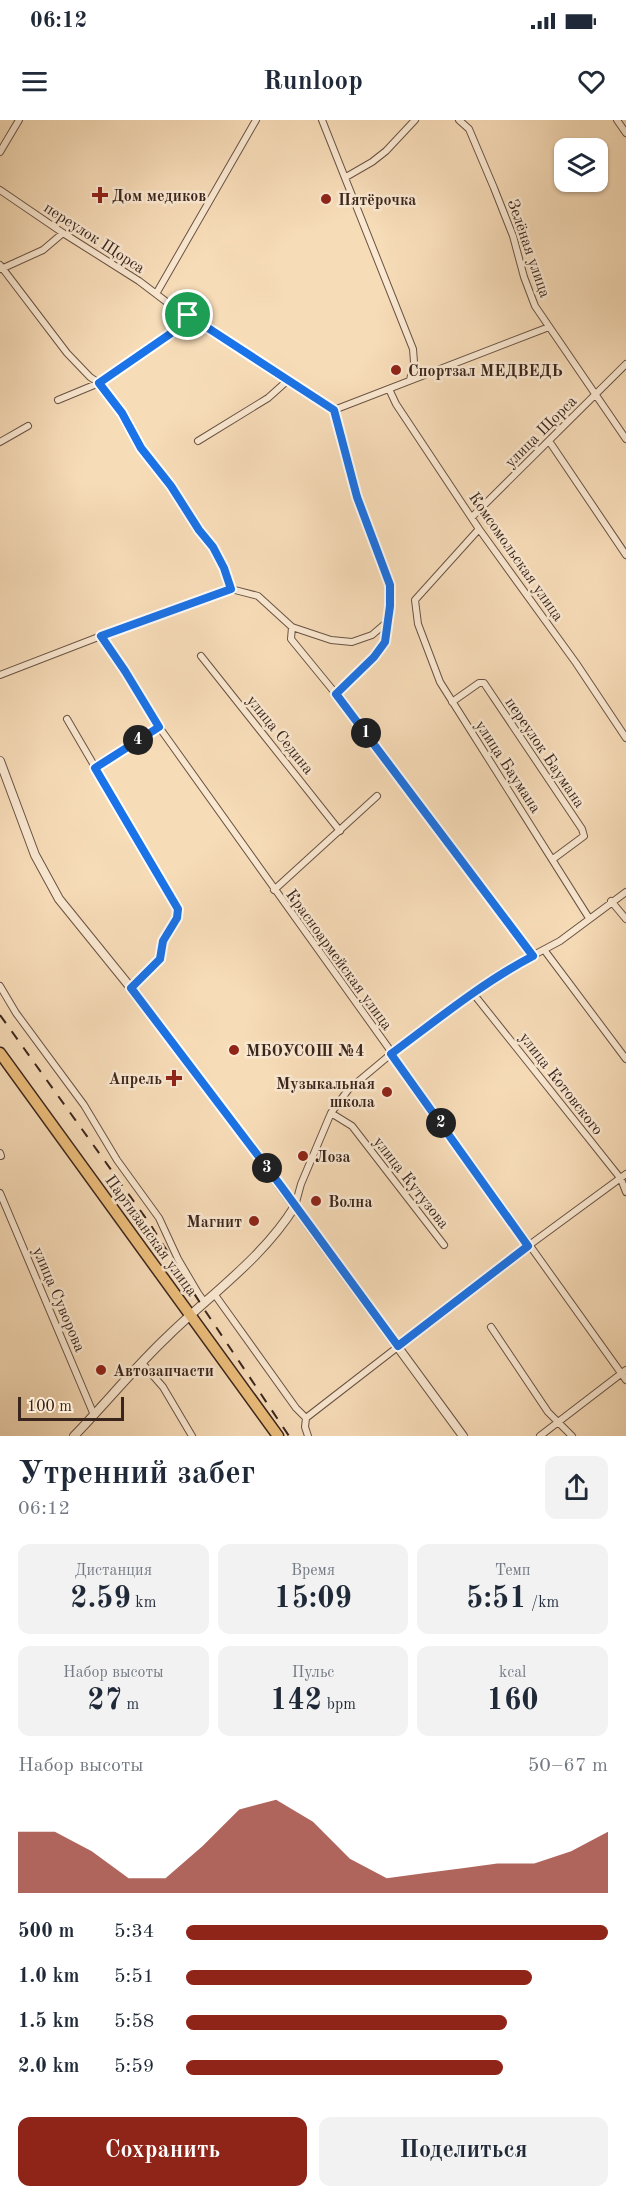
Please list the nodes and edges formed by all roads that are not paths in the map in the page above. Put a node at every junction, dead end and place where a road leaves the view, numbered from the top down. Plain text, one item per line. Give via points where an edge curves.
1 (19, 120) edge
2 (256, 120) edge
3 (322, 120) edge
4 (415, 120) edge
5 (459, 120) edge
6 (617, 120) edge
7 (626, 133) edge
8 (0, 152) edge
9 (346, 177) junction
10 (0, 190) edge
11 (63, 233) junction
12 (1, 267) edge
13 (156, 294) junction
14 (188, 315) junction
15 (549, 327) junction
16 (626, 364) edge
17 (410, 380) junction
18 (287, 381) junction
19 (99, 383) junction
20 (390, 388) junction
21 (595, 395) junction
22 (58, 400) dead end
23 (334, 410) junction
24 (28, 426) dead end
25 (626, 439) edge
26 (198, 441) dead end
27 (549, 441) junction
28 (0, 442) edge
29 (472, 517) junction
30 (479, 529) junction
31 (626, 555) edge
32 (231, 589) junction
33 (386, 622) junction
34 (292, 627) junction
35 (101, 636) junction
36 (201, 656) dead end
37 (0, 675) edge
38 (336, 694) junction
39 (452, 702) junction
40 (67, 719) dead end
41 (159, 727) junction
42 (626, 738) edge
43 (0, 761) edge
44 (95, 768) junction
45 (377, 796) dead end
46 (339, 831) junction
47 (553, 859) junction
48 (274, 890) junction
49 (626, 892) edge
50 (611, 902) junction
51 (589, 918) junction
52 (626, 919) edge
53 (545, 951) junction
54 (533, 956) junction
55 (0, 986) edge
56 (131, 988) junction
57 (472, 992) junction
58 (0, 1053) edge
59 (391, 1054) junction
60 (626, 1059) edge
61 (331, 1113) junction
62 (623, 1177) edge
63 (626, 1192) edge
64 (0, 1193) edge
65 (296, 1206) junction
66 (444, 1245) dead end
67 (528, 1246) junction
68 (215, 1295) junction
69 (206, 1303) junction
70 (191, 1315) junction
71 (491, 1327) dead end
72 (398, 1346) junction
73 (142, 1363) junction
74 (624, 1372) edge
75 (626, 1380) edge
76 (94, 1415) junction
77 (306, 1418) junction
78 (559, 1422) junction
79 (75, 1436) edge
80 (192, 1436) edge
81 (278, 1436) edge
82 (308, 1436) edge
83 (463, 1436) edge
84 (540, 1436) edge
85 (572, 1436) edge

1 - 8 street
2 - 13 street
3 - 9 street
4 - 9 street via 386,152
5 - 15 street, Зелёная улица via 469,129 513,236 535,306
6 - 7 street
9 - 17 street via 413,349
10 - 11 street, переулок Щорса
11 - 12 street via 43,250
11 - 13 street, переулок Щорса
12 - 19 street via 67,353
13 - 14 street, переулок Щорса
14 - 18 street, переулок Щорса
14 - 19 street via 170,334
15 - 17 street
15 - 21 street, Зелёная улица
16 - 21 street, улица Щорса
17 - 20 street
18 - 23 street, переулок Щорса
18 - 26 street via 268,398
19 - 22 street
19 - 32 street via 213,547
20 - 23 street
20 - 29 street, Комсомольская улица via 396,404
21 - 25 street, Зелёная улица
21 - 27 street, улица Щорса
23 - 33 street via 357,497 390,585
24 - 28 street
27 - 29 street, улица Щорса
27 - 31 street
29 - 30 street, Комсомольская улица
30 - 39 street, улица Баумана via 415,600 418,624 440,682
30 - 42 street, Комсомольская улица
32 - 34 street via 258,596
32 - 35 street
33 - 34 street via 372,635 352,642 331,640
33 - 38 street via 385,642
34 - 38 street via 291,639
35 - 37 street
35 - 41 street, Красноармейская улица
36 - 46 street, улица Седина
38 - 54 street
39 - 47 street, улица Баумана
39 - 47 street, переулок Баумана via 484,683 582,829 584,836
40 - 44 street
41 - 44 street
41 - 48 street, Красноармейская улица
43 - 56 street via 47,880
44 - 56 street via 178,909 163,941 160,959
45 - 46 street
46 - 48 street
47 - 51 street, улица Баумана
48 - 59 street, Красноармейская улица
49 - 50 street
50 - 51 street
50 - 52 street
51 - 53 street
53 - 54 street
53 - 60 street
54 - 57 street
55 - 69 street, Партизанская улица via 159,1218 178,1259
56 - 65 street
57 - 59 street
57 - 62 street, улица Котовского
58 - 70 main road, Партизанская улица
59 - 61 street via 348,1090
59 - 67 street, Красноармейская улица
61 - 65 street via 301,1184
61 - 66 street, улица Кутузова via 352,1126
62 - 63 street, улица Котовского
62 - 67 street
64 - 76 street, улица Суворова
65 - 68 street via 284,1224
65 - 72 street
67 - 72 street
67 - 74 street, Красноармейская улица
68 - 69 street
68 - 77 street, Партизанская улица
69 - 70 street
70 - 73 street
70 - 81 main road, Партизанская улица
71 - 78 street via 548,1412
72 - 77 street
72 - 83 street
73 - 76 street
73 - 80 street via 164,1387
74 - 75 street, Красноармейская улица
74 - 78 street
76 - 79 street
77 - 82 street
78 - 84 street
78 - 85 street

